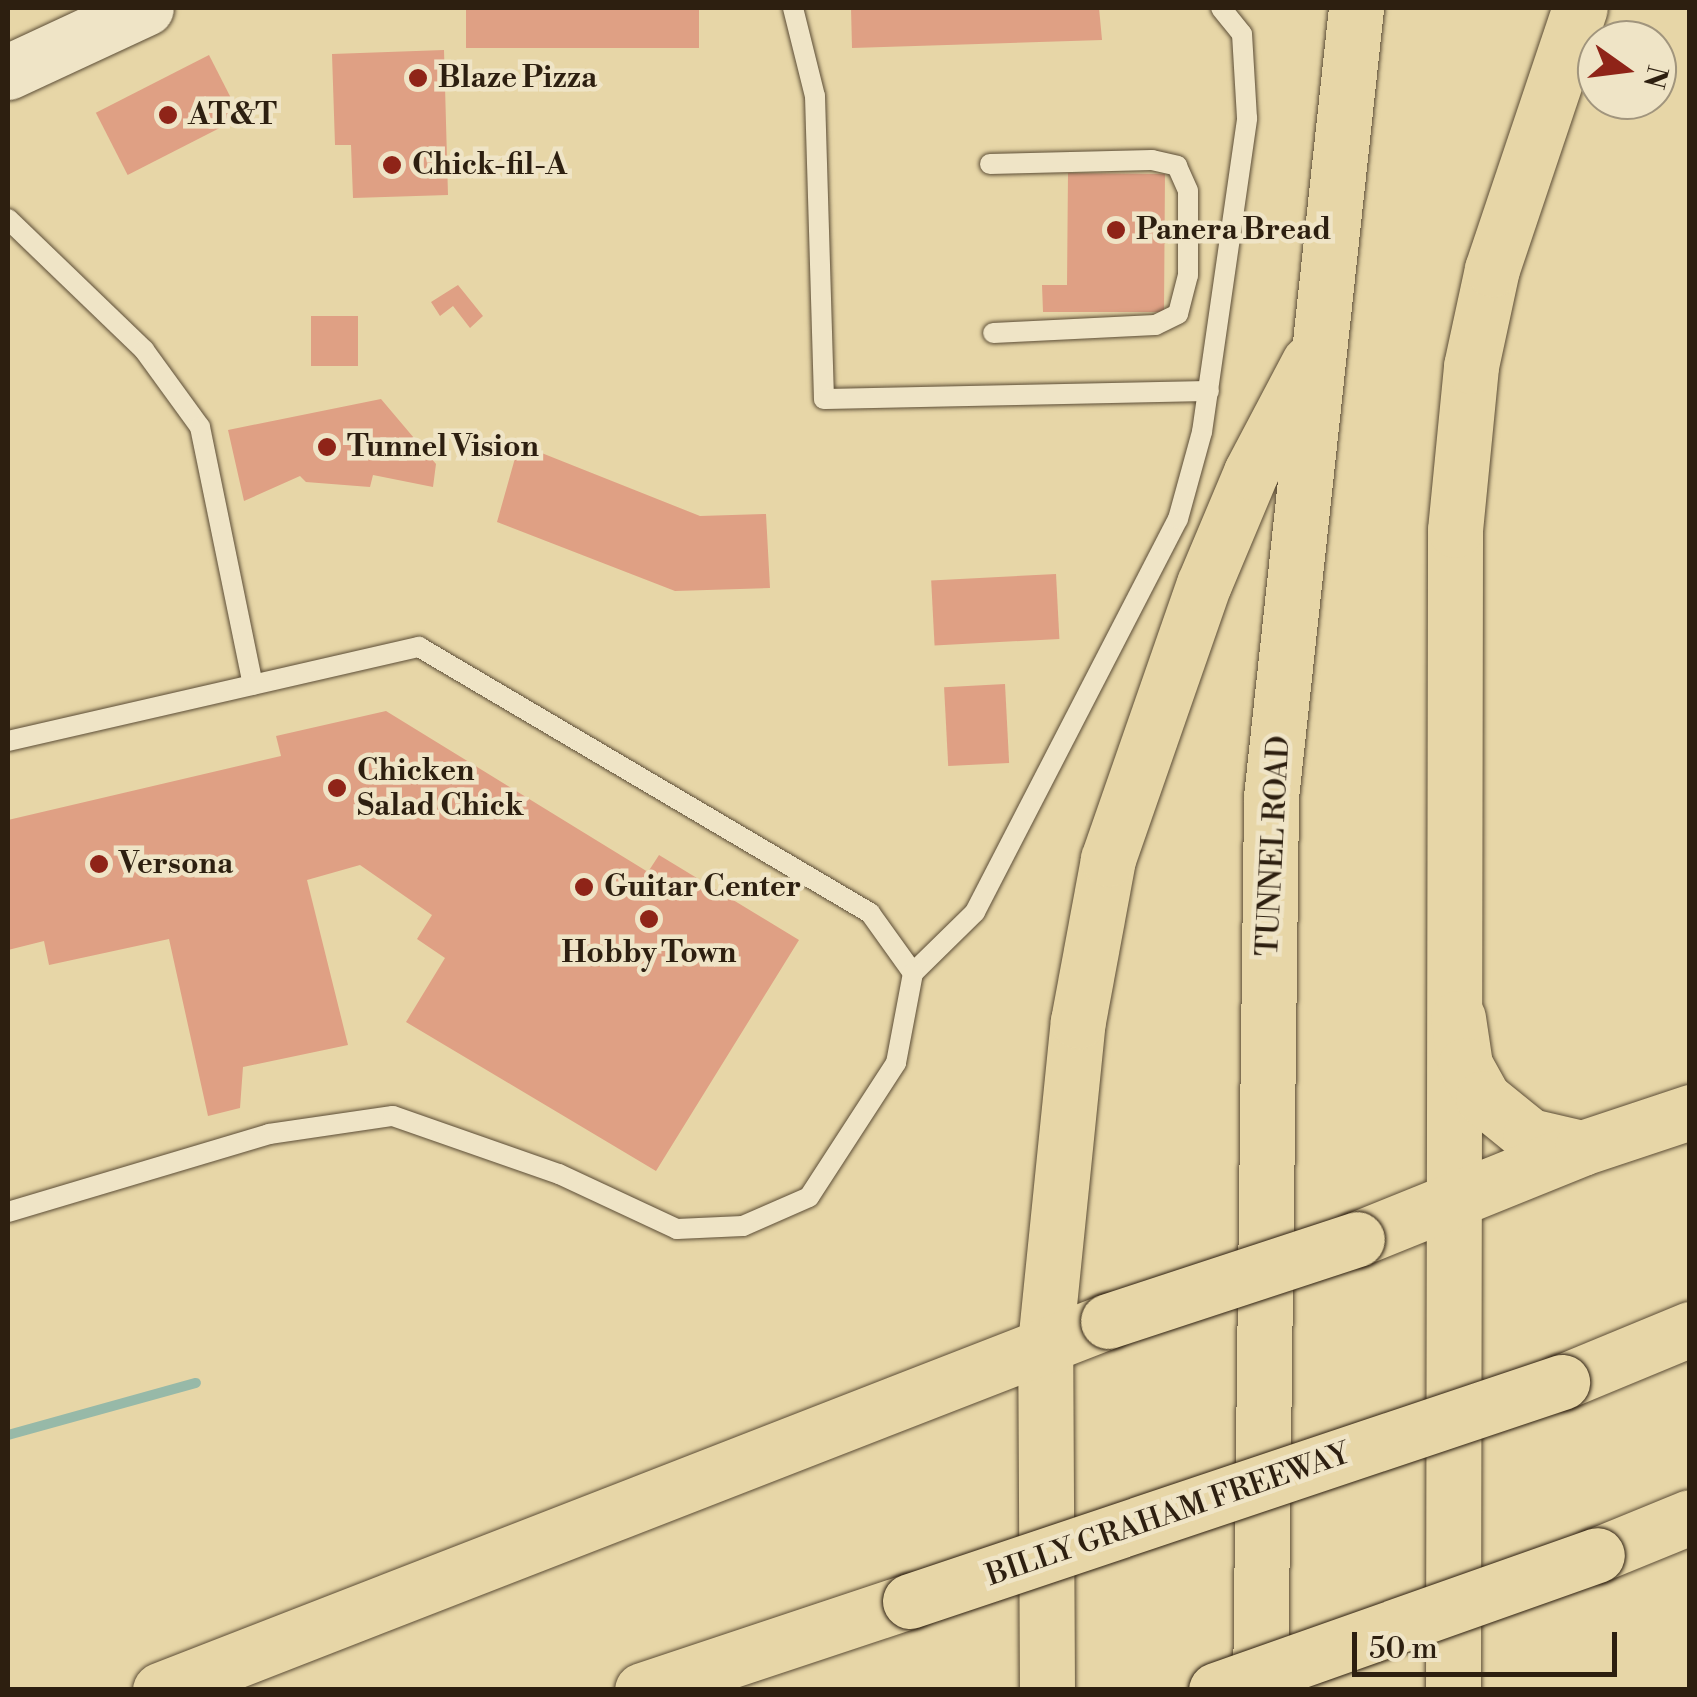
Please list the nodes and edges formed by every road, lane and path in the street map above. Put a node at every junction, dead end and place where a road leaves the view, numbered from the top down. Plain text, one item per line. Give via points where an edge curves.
1 (146, 8) edge
2 (792, 8) edge
3 (1221, 8) edge
4 (1356, 8) edge
5 (1580, 8) edge
6 (8, 72) edge
7 (990, 164) dead end
8 (8, 219) edge
9 (1324, 332) junction
10 (993, 333) dead end
11 (1209, 391) junction
12 (253, 685) junction
13 (8, 741) edge
14 (913, 973) junction
15 (1458, 1018) junction
16 (1690, 1112) edge
17 (1582, 1148) junction
18 (1449, 1204) junction
19 (8, 1212) edge
20 (1690, 1329) edge
21 (1045, 1344) junction
22 (1690, 1517) edge
23 (160, 1690) edge
24 (642, 1690) edge
25 (1048, 1690) edge
26 (1216, 1690) edge
27 (1260, 1690) edge
28 (1452, 1690) edge

1 - 6 main road
2 - 11 lane via 814,96 824,399
3 - 11 lane via 1242,34 1248,87 1241,185
4 - 9 main road, TUNNEL ROAD
5 - 15 main road via 1492,269 1464,430 1454,549
7 - 10 lane via 1152,160 1177,166 1188,191 1188,275 1178,314 1156,324
8 - 12 lane via 144,350 200,428
9 - 21 main road via 1251,472 1204,584 1108,859 1078,1022
9 - 27 main road, TUNNEL ROAD via 1271,797
11 - 14 lane via 1170,533 974,912
12 - 13 lane
12 - 14 lane via 418,647 870,913
14 - 19 lane via 896,1063 809,1198 743,1226 677,1229 559,1174 393,1116 269,1134
15 - 17 main road via 1464,1065 1483,1098 1530,1136
15 - 18 main road
16 - 17 main road
17 - 18 main road
18 - 21 main road, bridge
18 - 28 main road
20 - 24 main road, BILLY GRAHAM FREEWAY, bridge via 1562,1382
21 - 23 main road
21 - 25 main road
22 - 26 main road, bridge

